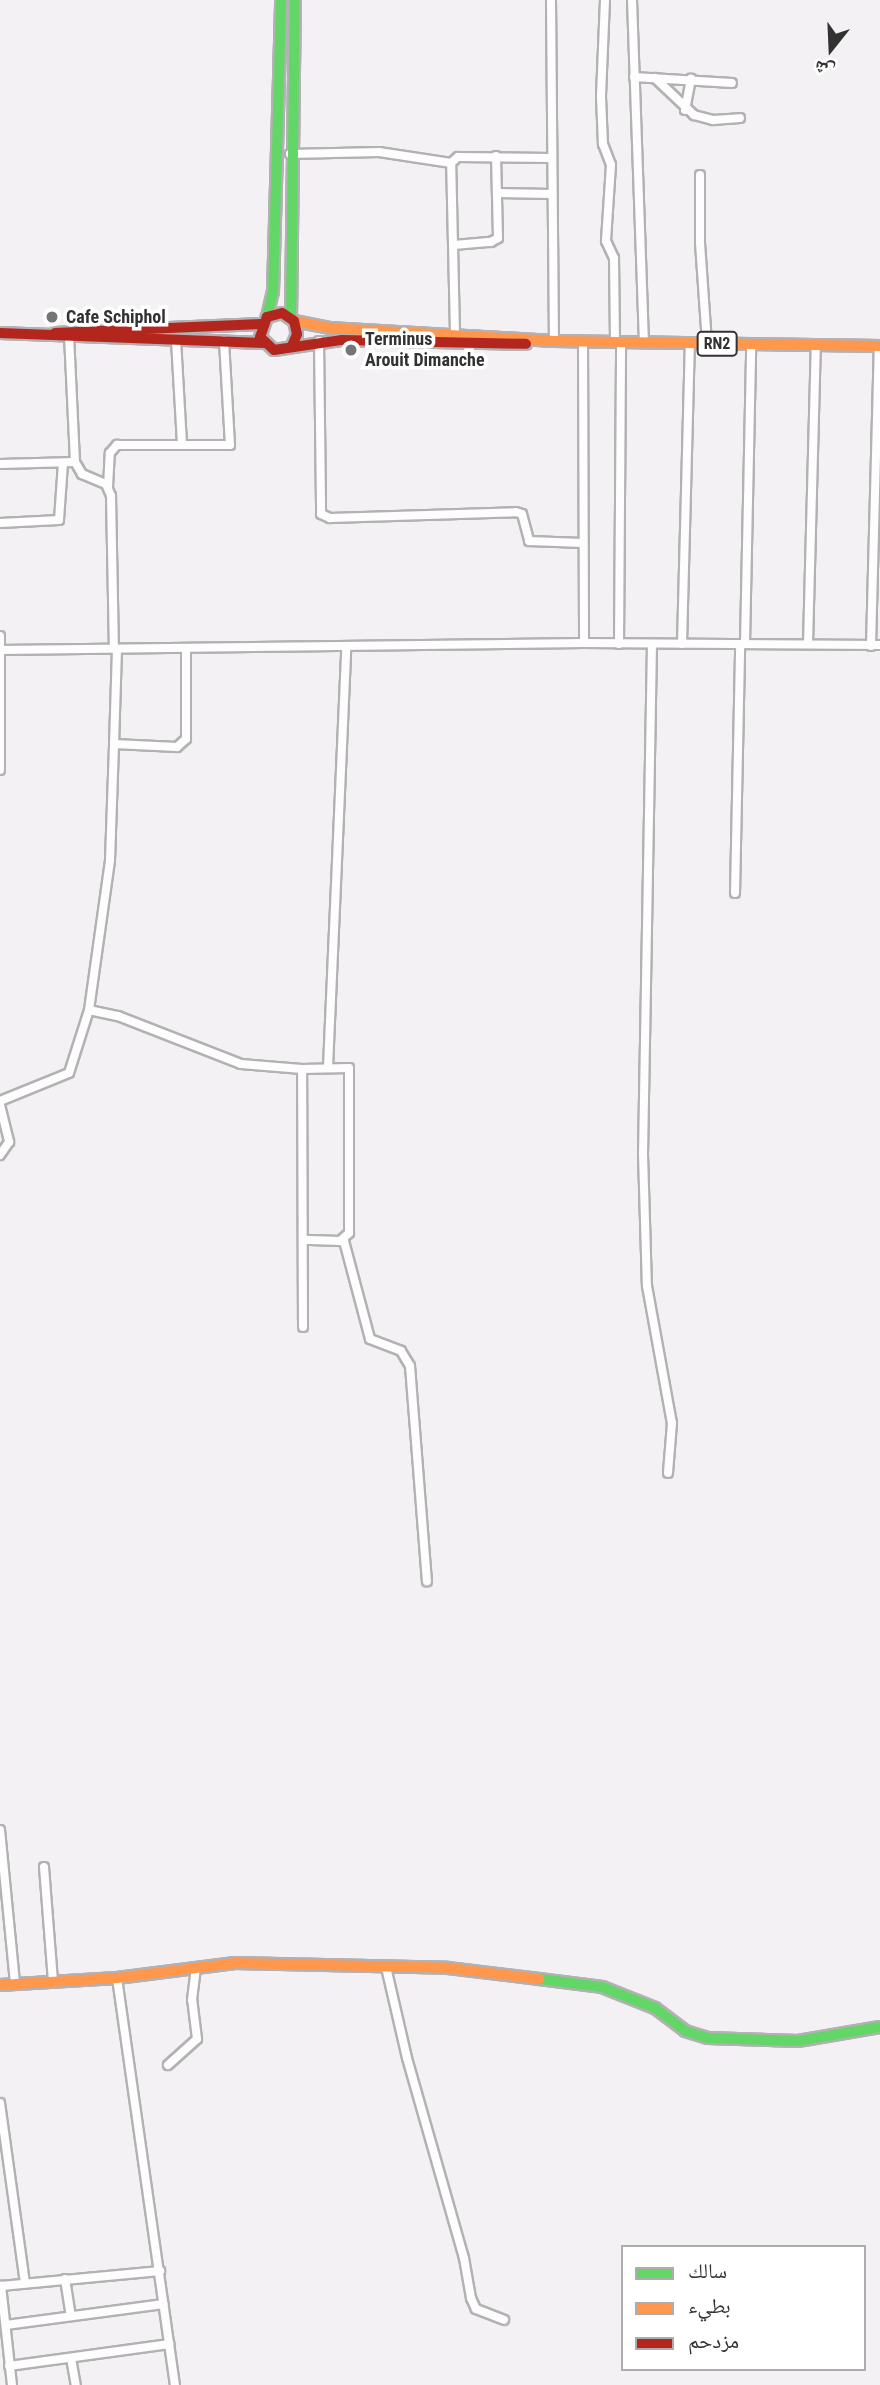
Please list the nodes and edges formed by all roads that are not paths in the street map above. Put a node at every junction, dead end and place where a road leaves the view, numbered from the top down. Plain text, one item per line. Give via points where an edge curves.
1 (281, 0) edge
2 (295, 0) edge
3 (551, 0) edge
4 (605, 0) edge
5 (632, 0) edge
6 (634, 77) junction
7 (655, 78) junction
8 (691, 79) junction
9 (732, 83) dead end
10 (685, 110) junction
11 (740, 118) dead end
12 (290, 154) junction
13 (496, 156) junction
14 (552, 158) junction
15 (451, 163) junction
16 (700, 175) dead end
17 (497, 193) junction
18 (552, 194) junction
19 (454, 245) junction
20 (293, 319) junction
21 (264, 321) junction
22 (454, 333) junction
23 (0, 334) edge
24 (70, 334) junction
25 (176, 340) junction
26 (224, 340) junction
27 (319, 341) junction
28 (554, 341) junction
29 (583, 341) junction
30 (618, 342) junction
31 (264, 343) junction
32 (644, 343) junction
33 (690, 343) junction
34 (707, 344) junction
35 (292, 345) junction
36 (816, 345) junction
37 (751, 346) junction
38 (879, 346) edge
39 (182, 445) junction
40 (75, 462) junction
41 (62, 463) junction
42 (0, 464) edge
43 (108, 487) junction
44 (0, 523) edge
45 (583, 543) junction
46 (0, 636) edge
47 (584, 643) junction
48 (743, 643) junction
49 (619, 644) junction
50 (652, 644) junction
51 (682, 644) junction
52 (808, 644) junction
53 (876, 645) edge
54 (186, 648) junction
55 (346, 648) junction
56 (115, 649) junction
57 (0, 650) edge
58 (114, 744) junction
59 (0, 769) edge
60 (735, 893) dead end
61 (89, 1010) junction
62 (328, 1067) junction
63 (302, 1069) junction
64 (0, 1103) edge
65 (0, 1155) edge
66 (303, 1240) junction
67 (344, 1241) junction
68 (303, 1327) dead end
69 (668, 1473) dead end
70 (427, 1581) dead end
71 (0, 1830) edge
72 (44, 1867) dead end
73 (195, 1967) junction
74 (386, 1967) junction
75 (117, 1978) junction
76 (53, 1982) junction
77 (15, 1984) junction
78 (0, 1985) edge
79 (880, 2028) edge
80 (168, 2065) dead end
81 (0, 2103) edge
82 (160, 2271) junction
83 (65, 2279) junction
84 (25, 2283) junction
85 (1, 2286) edge
86 (164, 2304) junction
87 (71, 2315) junction
88 (504, 2320) dead end
89 (6, 2325) junction
90 (169, 2344) junction
91 (71, 2358) junction
92 (9, 2366) junction
93 (12, 2385) edge
94 (76, 2385) edge
95 (175, 2385) edge

1 - 21 street via 273,292
2 - 12 street
3 - 14 street
4 - 30 street via 601,97 603,144 611,165 606,242 614,258
5 - 6 street
6 - 7 street
6 - 32 street
7 - 8 street
7 - 10 street
8 - 9 street
8 - 10 street
10 - 11 street via 713,120
12 - 15 street via 379,152
12 - 20 street
13 - 14 street
13 - 15 street via 458,157
13 - 17 street
14 - 18 street
15 - 19 street
16 - 34 street via 699,243 705,269
17 - 18 street
17 - 19 street via 498,238
18 - 28 street
19 - 22 street
20 - 21 street, RN2 via 276,313
20 - 22 street, RN2 via 329,328
20 - 35 street via 297,334
21 - 24 street, RN2
21 - 31 street
22 - 28 street, RN2
23 - 24 street, RN2
24 - 25 street, RN2
24 - 40 street
25 - 26 street, RN2
25 - 39 street
26 - 31 street, RN2
26 - 39 street via 233,440 228,446
27 - 28 street, RN2
27 - 35 street, RN2
27 - 45 street via 321,514 330,518 516,512 523,517 529,541
28 - 29 street, RN2
29 - 30 street, RN2
29 - 45 street
30 - 32 street, RN2
30 - 49 street
31 - 35 street, RN2 via 280,350
32 - 33 street, RN2
33 - 34 street, RN2
33 - 51 street
34 - 37 street, RN2
36 - 37 street, RN2
36 - 38 street, RN2
36 - 52 street
37 - 48 street
38 - 53 street
39 - 43 street via 117,445 110,453
40 - 41 street
40 - 43 street via 82,474
41 - 42 street
41 - 44 street via 59,520
43 - 56 street
45 - 47 street
46 - 57 street
47 - 49 street
47 - 55 street
48 - 51 street
48 - 52 street
48 - 60 street
49 - 50 street
50 - 51 street
50 - 69 street via 643,1154 648,1298 672,1423
52 - 53 street
54 - 55 street
54 - 56 street
54 - 58 street via 184,744
55 - 62 street
56 - 57 street
56 - 58 street
57 - 59 street
58 - 61 street via 110,860
61 - 63 street via 118,1016 241,1064
61 - 64 street via 69,1073
62 - 63 street
62 - 67 street via 349,1068 349,1233
63 - 66 street
64 - 65 street via 9,1142
66 - 67 street
66 - 68 street
67 - 70 street via 370,1339 401,1351 410,1366
71 - 77 street
72 - 76 street
73 - 74 street via 236,1963
73 - 75 street
73 - 80 street via 192,2000 197,2039
74 - 79 street via 490,1971 602,1987 655,2008 685,2031 708,2038 797,2041
74 - 88 street via 471,2298 476,2309
75 - 76 street
75 - 82 street
76 - 77 street
77 - 78 street
81 - 84 street
82 - 83 street
82 - 86 street
83 - 84 street
83 - 87 street
84 - 85 street
85 - 89 street
86 - 87 street
86 - 90 street
87 - 89 street
89 - 92 street
90 - 91 street
90 - 95 street
91 - 92 street
91 - 94 street
92 - 93 street

